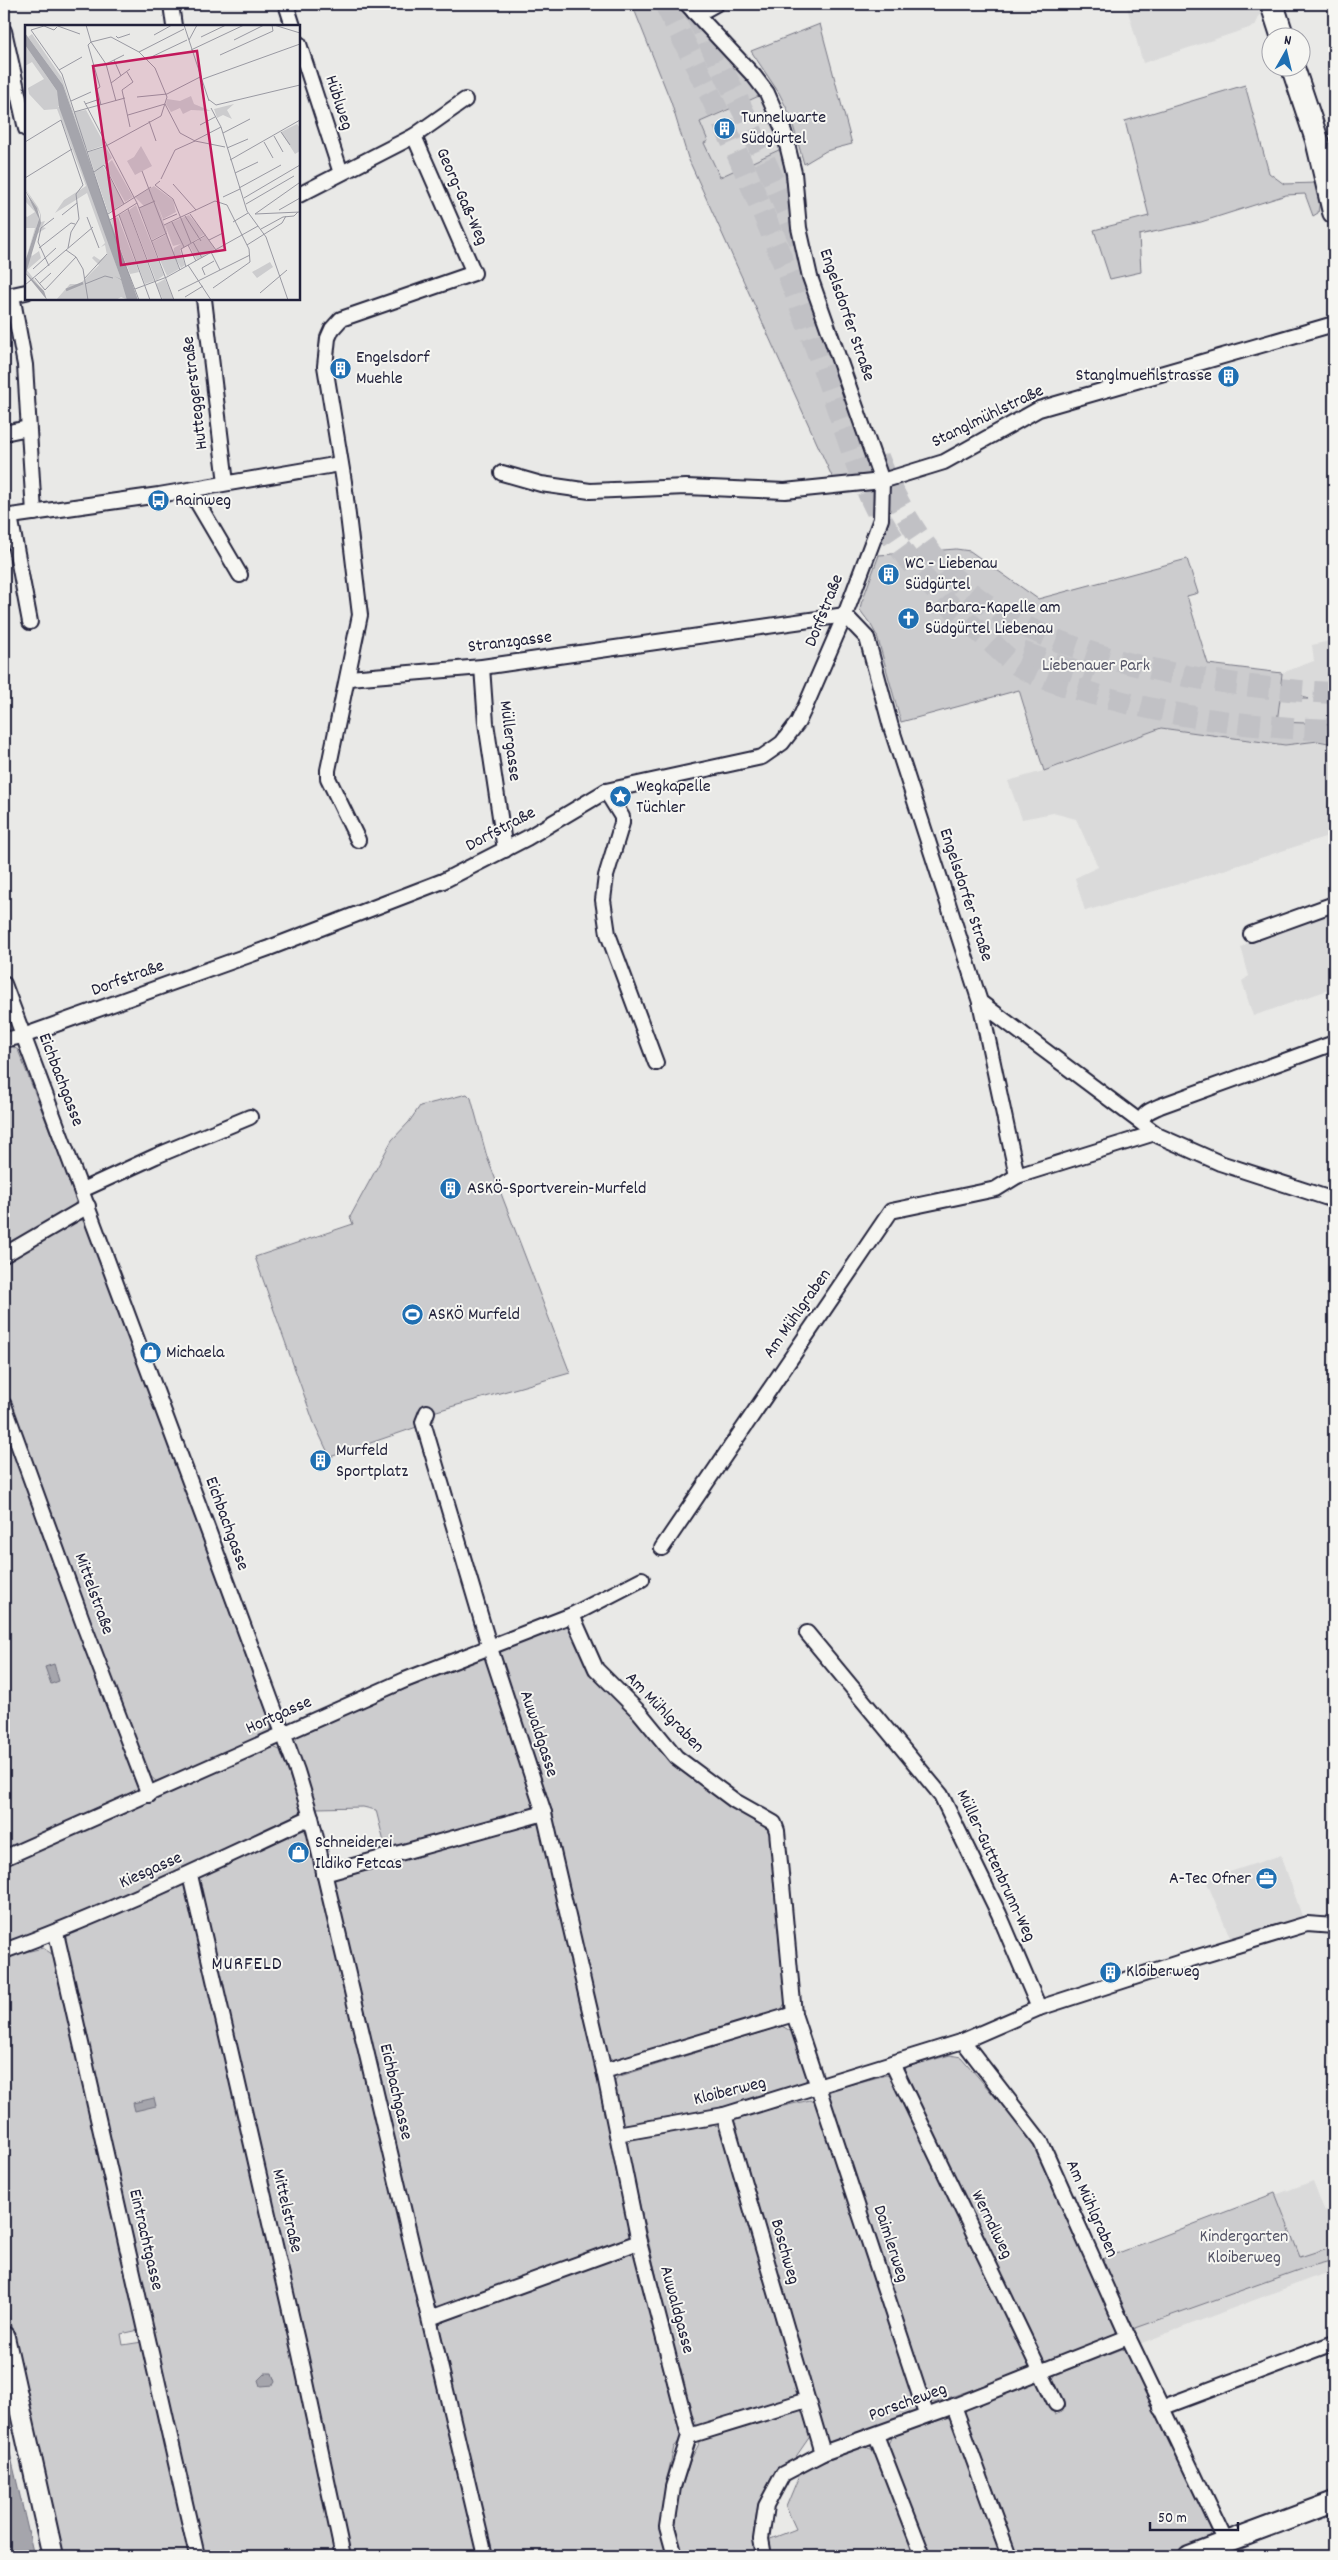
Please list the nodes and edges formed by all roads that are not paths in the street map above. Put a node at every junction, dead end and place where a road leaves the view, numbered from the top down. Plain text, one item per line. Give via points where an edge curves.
1 (172, 4) edge
2 (286, 4) edge
3 (716, 4) edge
4 (1272, 4) edge
5 (690, 8) edge
6 (174, 25) edge
7 (293, 25) edge
8 (1280, 28) edge
9 (4, 31) edge
10 (300, 47) edge
11 (1296, 78) edge
12 (465, 100) dead end
13 (25, 125) edge
14 (414, 136) junction
15 (341, 173) junction
16 (300, 195) edge
17 (1334, 212) edge
18 (25, 292) edge
19 (204, 300) edge
20 (1334, 324) edge
21 (28, 428) junction
22 (4, 433) edge
23 (340, 464) junction
24 (502, 473) dead end
25 (882, 481) junction
26 (226, 483) junction
27 (190, 490) junction
28 (34, 513) junction
29 (7, 517) edge
30 (881, 518) joint
31 (240, 575) dead end
32 (845, 615) junction
33 (30, 622) dead end
34 (482, 667) junction
35 (349, 678) junction
36 (606, 790) junction
37 (358, 840) dead end
38 (505, 850) junction
39 (1334, 904) edge
40 (1251, 934) dead end
41 (4, 984) edge
42 (980, 1002) junction
43 (23, 1036) junction
44 (4, 1040) edge
45 (1334, 1043) edge
46 (656, 1063) dead end
47 (250, 1117) dead end
48 (1142, 1122) junction
49 (1154, 1133) junction
50 (1017, 1176) junction
51 (82, 1190) junction
52 (1334, 1200) edge
53 (88, 1206) junction
54 (4, 1255) edge
55 (4, 1405) edge
56 (427, 1412) dead end
57 (662, 1548) dead end
58 (642, 1579) dead end
59 (572, 1615) junction
60 (806, 1632) dead end
61 (489, 1646) junction
62 (283, 1734) junction
63 (149, 1795) junction
64 (544, 1813) junction
65 (311, 1817) junction
66 (4, 1858) edge
67 (190, 1874) junction
68 (324, 1874) junction
69 (1334, 1926) edge
70 (56, 1932) junction
71 (4, 1951) edge
72 (1039, 2008) junction
73 (794, 2014) junction
74 (963, 2041) junction
75 (892, 2063) junction
76 (604, 2071) junction
77 (818, 2086) junction
78 (724, 2115) junction
79 (617, 2134) junction
80 (639, 2242) junction
81 (430, 2318) junction
82 (4, 2337) edge
83 (1128, 2337) junction
84 (1334, 2343) edge
85 (1042, 2372) junction
86 (807, 2400) junction
87 (1056, 2404) dead end
88 (954, 2406) junction
89 (1161, 2408) junction
90 (926, 2414) junction
91 (876, 2434) junction
92 (689, 2436) junction
93 (823, 2453) junction
94 (1334, 2502) edge
95 (1226, 2542) junction
96 (53, 2556) edge
97 (197, 2556) edge
98 (343, 2556) edge
99 (485, 2556) edge
100 (675, 2556) edge
101 (764, 2556) edge
102 (924, 2556) edge
103 (1009, 2556) edge
104 (1189, 2556) edge

1 - 6 street
2 - 7 street
3 - 5 street via 707,9
4 - 8 main road
5 - 25 street, Engelsdorfer Straße via 767,93 784,132 794,173 798,228 810,277
9 - 13 street
10 - 15 street, Hüblweg
11 - 17 main road via 1317,140
12 - 14 street, Georg-Gaß-Weg
14 - 15 street, Georg-Gaß-Weg
14 - 23 street, Georg-Gaß-Weg via 474,273 344,318 332,329 325,366
15 - 16 street, Georg-Gaß-Weg
18 - 21 street via 12,295 25,365
19 - 26 street, Hutteggerstraße
20 - 25 street, Stanglmühlstraße via 1039,409 944,462
21 - 22 street
21 - 28 street
23 - 26 street
23 - 35 street via 360,615
24 - 25 street, Stanglmühlstraße via 541,484 590,491 686,487 785,491
25 - 30 street, Engelsdorfer Straße
26 - 27 street
27 - 28 street
27 - 31 street
28 - 29 street
29 - 33 street
30 - 32 street, Dorfstraße
32 - 34 street, Stranzgasse
32 - 36 street, Dorfstraße via 798,722 778,748 762,757
32 - 42 street, Engelsdorfer Straße via 867,638 891,727
34 - 35 street, Stranzgasse
34 - 38 street, Müllergasse via 486,723
35 - 37 street via 328,778
36 - 38 street, Dorfstraße
36 - 46 street via 622,816 603,888 608,934
38 - 43 street, Dorfstraße via 443,881 269,948
39 - 40 street
41 - 43 street, Eichbachgasse
42 - 48 street
42 - 50 street
43 - 44 street, Dorfstraße
43 - 51 street, Eichbachgasse
45 - 48 street via 1160,1106 1142,1116
47 - 51 street
48 - 49 street
49 - 50 street, Am Mühlgraben
49 - 52 street via 1220,1163
50 - 57 street, Am Mühlgraben via 996,1189 892,1211
51 - 53 street, Eichbachgasse
53 - 54 street
53 - 62 street, Eichbachgasse
55 - 63 street, Mittelstraße
56 - 61 street, Auwaldgasse via 423,1422
58 - 59 street
59 - 61 street, Hortgasse
59 - 73 street, Am Mühlgraben via 596,1669 640,1713 676,1757 735,1801 774,1823
60 - 72 street, Müller-Guttenbrunn-Weg via 942,1795 999,1914
61 - 62 street, Hortgasse
61 - 64 street, Auwaldgasse
62 - 63 street, Hortgasse
62 - 65 street, Eichbachgasse
63 - 66 street, Hortgasse
64 - 68 street
64 - 76 street, Auwaldgasse
65 - 67 street, Kiesgasse
65 - 68 street, Eichbachgasse
67 - 70 street, Kiesgasse
67 - 98 street, Mittelstraße
68 - 81 street, Eichbachgasse
69 - 72 street, Kloiberweg via 1307,1924
70 - 71 street, Kiesgasse
70 - 97 street, Eintrachtgasse
72 - 74 street, Kloiberweg
73 - 76 street
73 - 77 street, Am Mühlgraben
74 - 75 street, Kloiberweg
74 - 83 street, Am Mühlgraben via 1041,2142
75 - 77 street, Kloiberweg
75 - 85 street, Werndlweg
76 - 79 street, Auwaldgasse
77 - 78 street, Kloiberweg
77 - 90 street, Daimlerweg
78 - 79 street, Kloiberweg
78 - 86 street, Boschweg
79 - 80 street, Auwaldgasse
80 - 81 street
80 - 92 street, Auwaldgasse
81 - 99 street, Eichbachgasse
82 - 96 street
83 - 85 street, Porscheweg
83 - 89 street, Am Mühlgraben
84 - 89 street
85 - 87 street, Werndlweg
85 - 88 street, Porscheweg
86 - 92 street
86 - 93 street, Boschweg
88 - 90 street, Porscheweg
88 - 103 street
89 - 95 street, Am Mühlgraben
90 - 91 street, Porscheweg
91 - 93 street, Porscheweg
91 - 102 street
92 - 100 street via 673,2487 667,2527
93 - 101 street, Porscheweg via 783,2474 766,2506 761,2539
94 - 95 street
95 - 104 street

